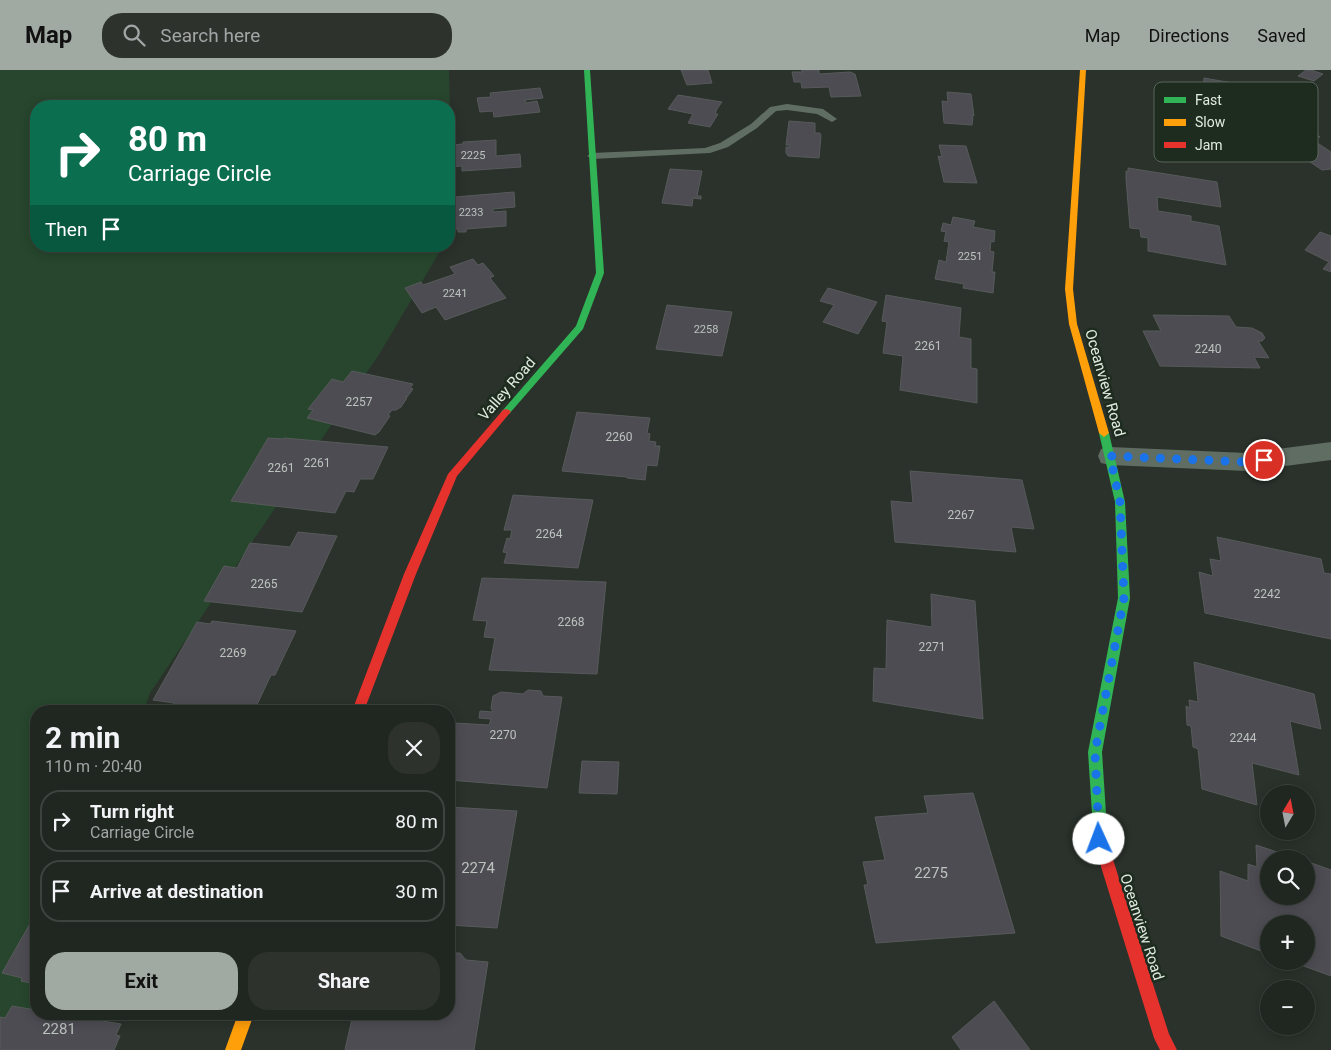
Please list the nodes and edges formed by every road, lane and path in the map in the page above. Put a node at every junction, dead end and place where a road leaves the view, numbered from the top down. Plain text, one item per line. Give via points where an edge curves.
1 (587, 70) edge
2 (1083, 70) edge
3 (832, 118) dead end
4 (592, 156) junction
5 (1331, 451) edge
6 (1110, 456) junction
7 (360, 705) edge
8 (244, 1020) edge
9 (233, 1050) edge
10 (1169, 1050) edge

1 - 4 street, Valley Road
2 - 6 street, Oceanview Road via 1069,289 1073,324
3 - 4 lane via 820,111 787,107 773,109 724,145 706,151
4 - 7 street, Valley Road via 600,273 580,327 453,474 410,574
5 - 6 street via 1247,462
6 - 10 street, Oceanview Road via 1120,502 1124,598 1095,752 1099,839 1162,1038
8 - 9 street

